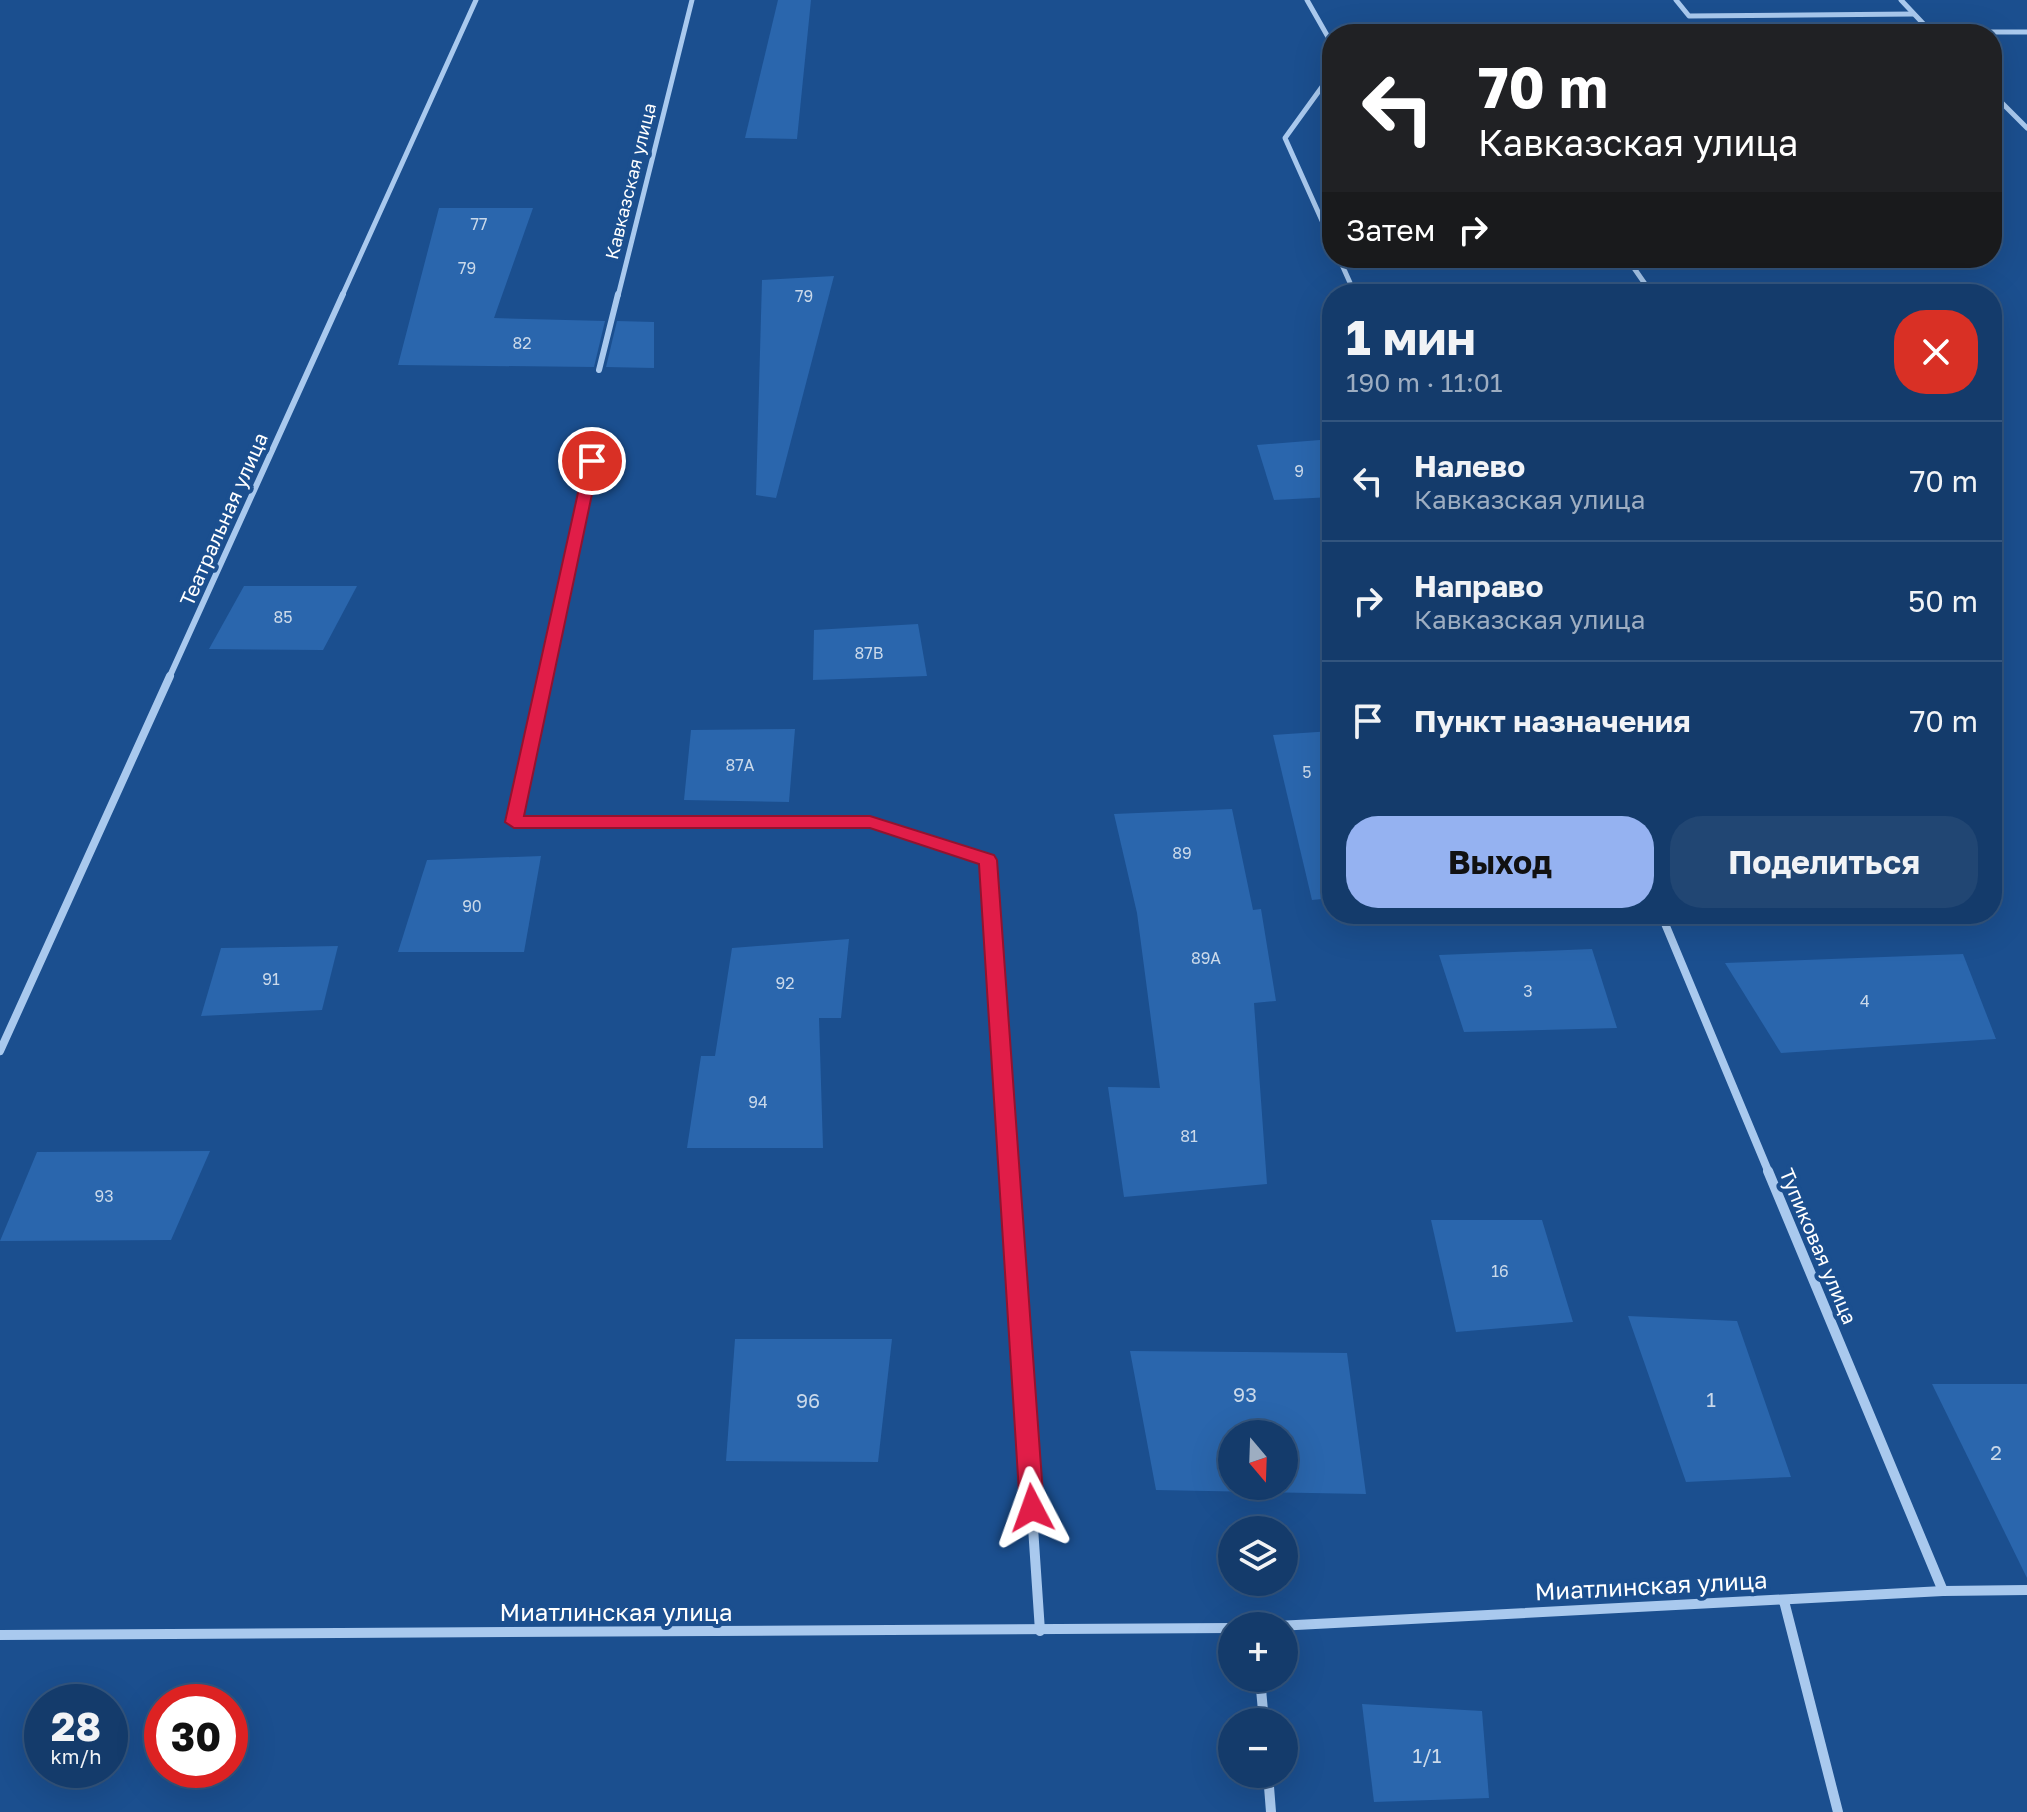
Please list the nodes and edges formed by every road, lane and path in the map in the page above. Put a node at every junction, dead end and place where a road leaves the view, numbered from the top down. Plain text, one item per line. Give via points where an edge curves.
1 (476, 0) edge
2 (692, 0) edge
3 (1307, 0) edge
4 (1676, 0) edge
5 (1901, 0) edge
6 (1913, 14) junction
7 (1923, 24) edge
8 (1322, 26) edge
9 (2002, 32) edge
10 (2027, 32) edge
11 (1322, 87) edge
12 (2002, 103) edge
13 (2027, 128) edge
14 (1322, 221) edge
15 (599, 370) dead end
16 (592, 461) dead end
17 (1665, 924) edge
18 (0, 1051) edge
19 (2027, 1590) edge
20 (1943, 1591) junction
21 (1784, 1601) junction
22 (1298, 1625) edge
23 (1218, 1628) edge
24 (1040, 1631) junction
25 (0, 1635) edge
26 (1269, 1788) edge
27 (1271, 1812) edge
28 (1838, 1812) edge

1 - 18 street, Театральная улица
2 - 15 street, Кавказская улица
3 - 8 street
4 - 6 street via 1689,16
5 - 6 street
6 - 7 street
9 - 10 street
11 - 14 street via 1285,138
12 - 13 street
16 - 24 street via 514,822 870,822 988,860
17 - 20 street, Тупиковая улица
19 - 20 street, Миатлинская улица
20 - 21 street, Миатлинская улица
21 - 22 street, Миатлинская улица
21 - 28 street
23 - 24 street, Миатлинская улица
24 - 25 street, Миатлинская улица
26 - 27 street

